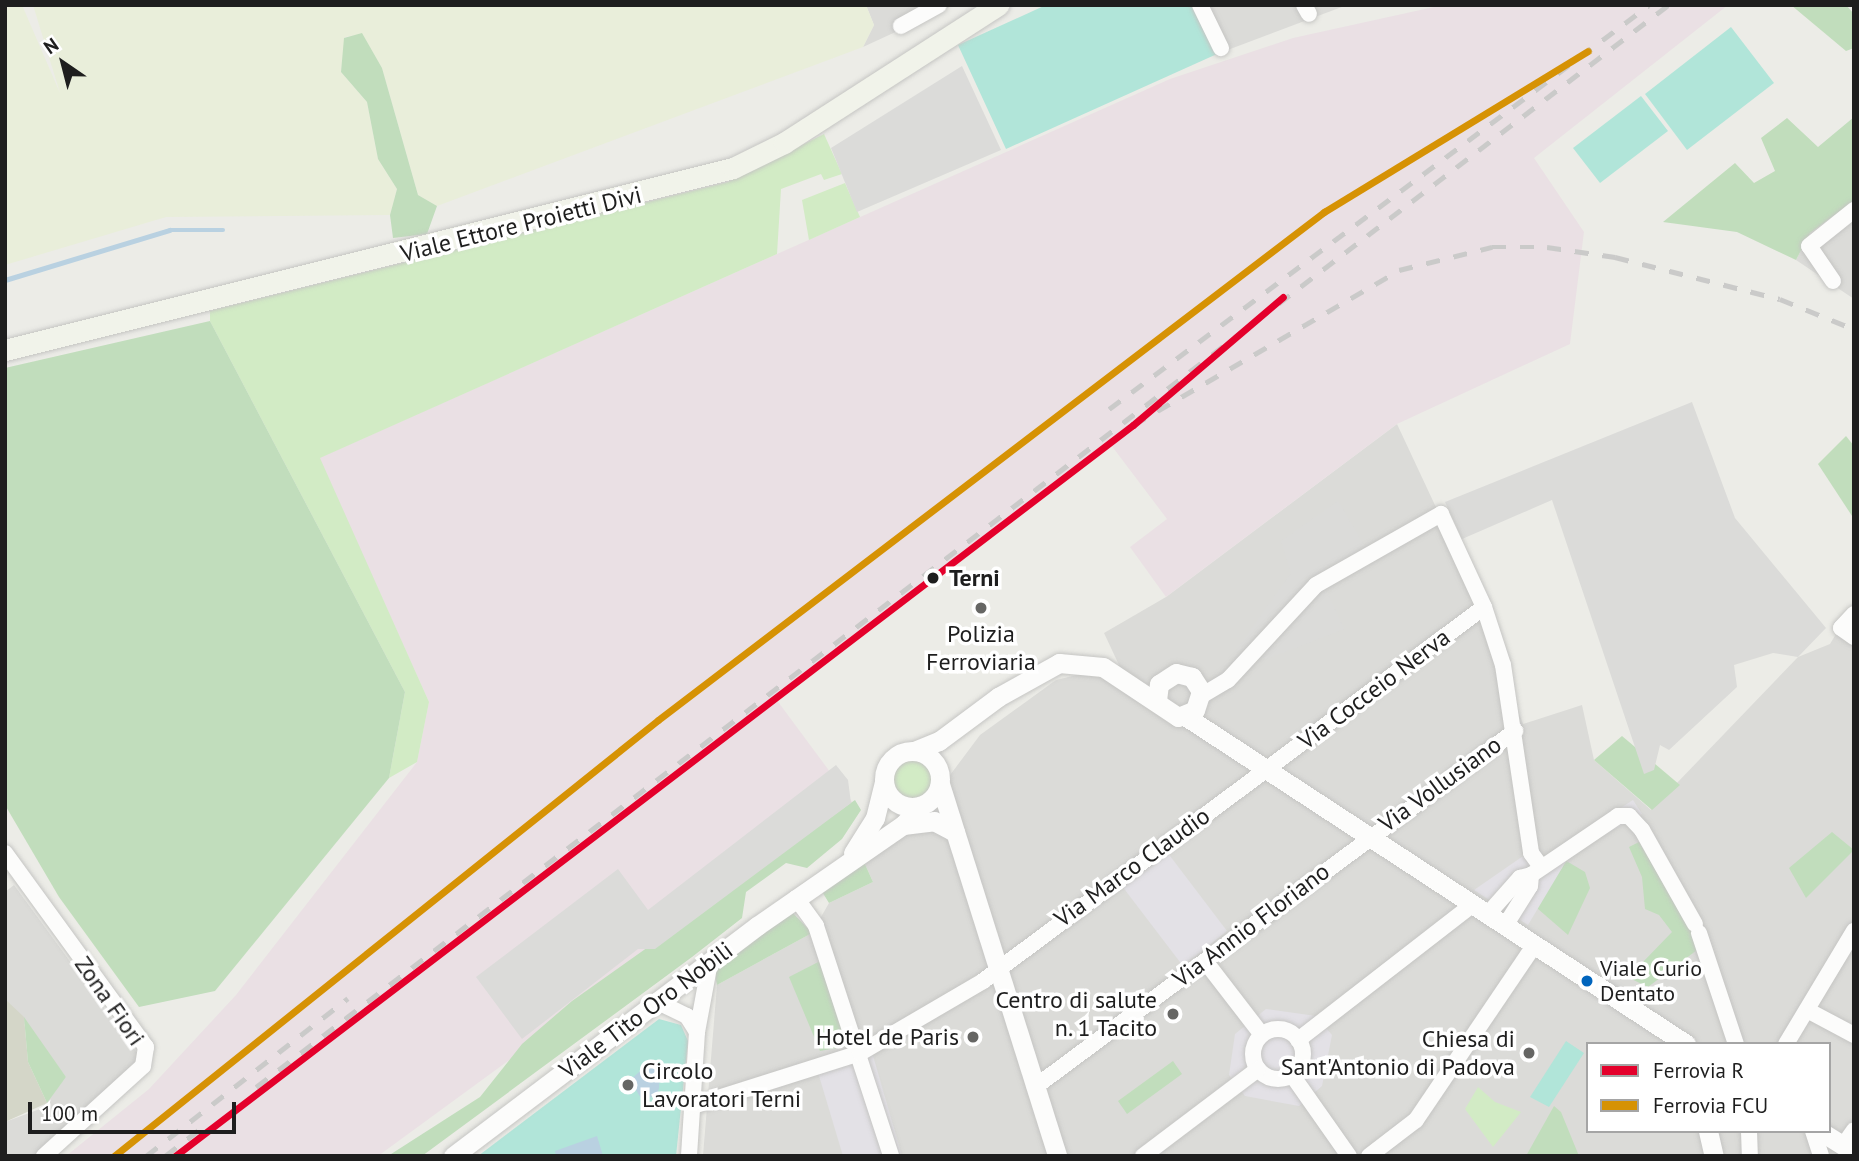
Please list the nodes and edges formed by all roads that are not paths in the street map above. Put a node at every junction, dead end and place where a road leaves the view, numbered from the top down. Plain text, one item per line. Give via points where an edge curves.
1 (939, 5) edge
2 (998, 5) edge
3 (1200, 5) edge
4 (901, 26) dead end
5 (1221, 48) dead end
6 (1854, 210) edge
7 (1833, 281) dead end
8 (5, 350) edge
9 (1484, 607) junction
10 (1854, 614) edge
11 (1854, 637) edge
12 (1165, 678) junction
13 (1120, 679) junction
14 (1157, 701) junction
15 (1194, 706) junction
16 (965, 725) junction
17 (1515, 731) junction
18 (914, 751) junction
19 (1263, 771) junction
20 (939, 778) junction
21 (884, 783) junction
22 (921, 806) junction
23 (903, 825) junction
24 (955, 832) junction
25 (1366, 837) junction
26 (8, 863) edge
27 (841, 866) junction
28 (1536, 871) junction
29 (796, 898) junction
30 (1479, 910) junction
31 (1504, 926) junction
32 (1854, 931) edge
33 (1534, 946) junction
34 (709, 961) junction
35 (1205, 961) junction
36 (1001, 965) junction
37 (656, 1001) junction
38 (1807, 1010) junction
39 (697, 1032) junction
40 (1262, 1035) junction
41 (1854, 1035) edge
42 (1298, 1040) junction
43 (1681, 1042) edge
44 (1735, 1042) edge
45 (1787, 1042) edge
46 (860, 1053) junction
47 (1258, 1069) junction
48 (1292, 1076) junction
49 (1035, 1087) junction
50 (693, 1106) junction
51 (1708, 1133) edge
52 (1749, 1133) edge
53 (1814, 1133) edge
54 (1825, 1133) edge
55 (1850, 1143) edge
56 (44, 1156) edge
57 (453, 1156) edge
58 (689, 1156) edge
59 (891, 1156) edge
60 (1057, 1156) edge
61 (1143, 1156) edge
62 (1349, 1156) edge
63 (1368, 1156) edge
64 (1714, 1156) edge
65 (1750, 1156) edge
66 (1821, 1156) edge

1 - 4 street
2 - 8 main road, Viale Ettore Proietti Divi via 784,143 722,172
3 - 5 street
6 - 7 street via 1810,246
9 - 15 street via 1441,514 1317,584 1228,680
9 - 17 street
9 - 19 street, Via Cocceio Nerva
10 - 11 street via 1841,628
12 - 13 street
12 - 14 street
12 - 15 street via 1188,674
13 - 14 street
13 - 16 street via 1103,667 1059,663 1037,671
14 - 15 street via 1171,716
15 - 19 street via 1214,739
16 - 18 street
16 - 20 street
17 - 25 street, Via Vollusiano
17 - 28 street
18 - 20 street via 930,757
18 - 21 street via 891,760
19 - 25 street
19 - 36 street, Via Marco Claudio
20 - 22 street
20 - 24 street
21 - 22 street via 902,805
21 - 27 street, Viale Tito Oro Nobili via 863,842
22 - 23 street, Viale Tito Oro Nobili
23 - 24 street via 934,821
23 - 27 street, Viale Tito Oro Nobili
24 - 36 street
25 - 30 street
25 - 35 street, Via Annio Floriano
26 - 56 street, Zona Fiori via 146,1047 143,1066
27 - 29 street, Viale Tito Oro Nobili
28 - 30 street
28 - 31 street
28 - 44 street via 1619,816 1629,816 1642,830 1697,929
29 - 34 street, Viale Tito Oro Nobili
29 - 46 street via 816,926
30 - 31 street
30 - 42 street
31 - 33 street
32 - 38 street
33 - 43 street
33 - 63 street via 1416,1120
34 - 37 street, Viale Tito Oro Nobili
34 - 39 street
35 - 40 street
35 - 49 street, Via Annio Floriano
36 - 46 street, Via Marco Claudio
36 - 49 street
37 - 39 street via 687,1016
37 - 57 street, Viale Tito Oro Nobili
38 - 41 street
38 - 45 street
39 - 50 street
40 - 42 street via 1277,1029
40 - 47 street via 1253,1049
42 - 48 street via 1303,1055
46 - 50 street, Via Marco Claudio
46 - 59 street
47 - 48 street via 1275,1079
47 - 61 street
48 - 62 street
49 - 60 street
50 - 58 street
51 - 64 street
52 - 65 street
53 - 66 street
54 - 55 street

